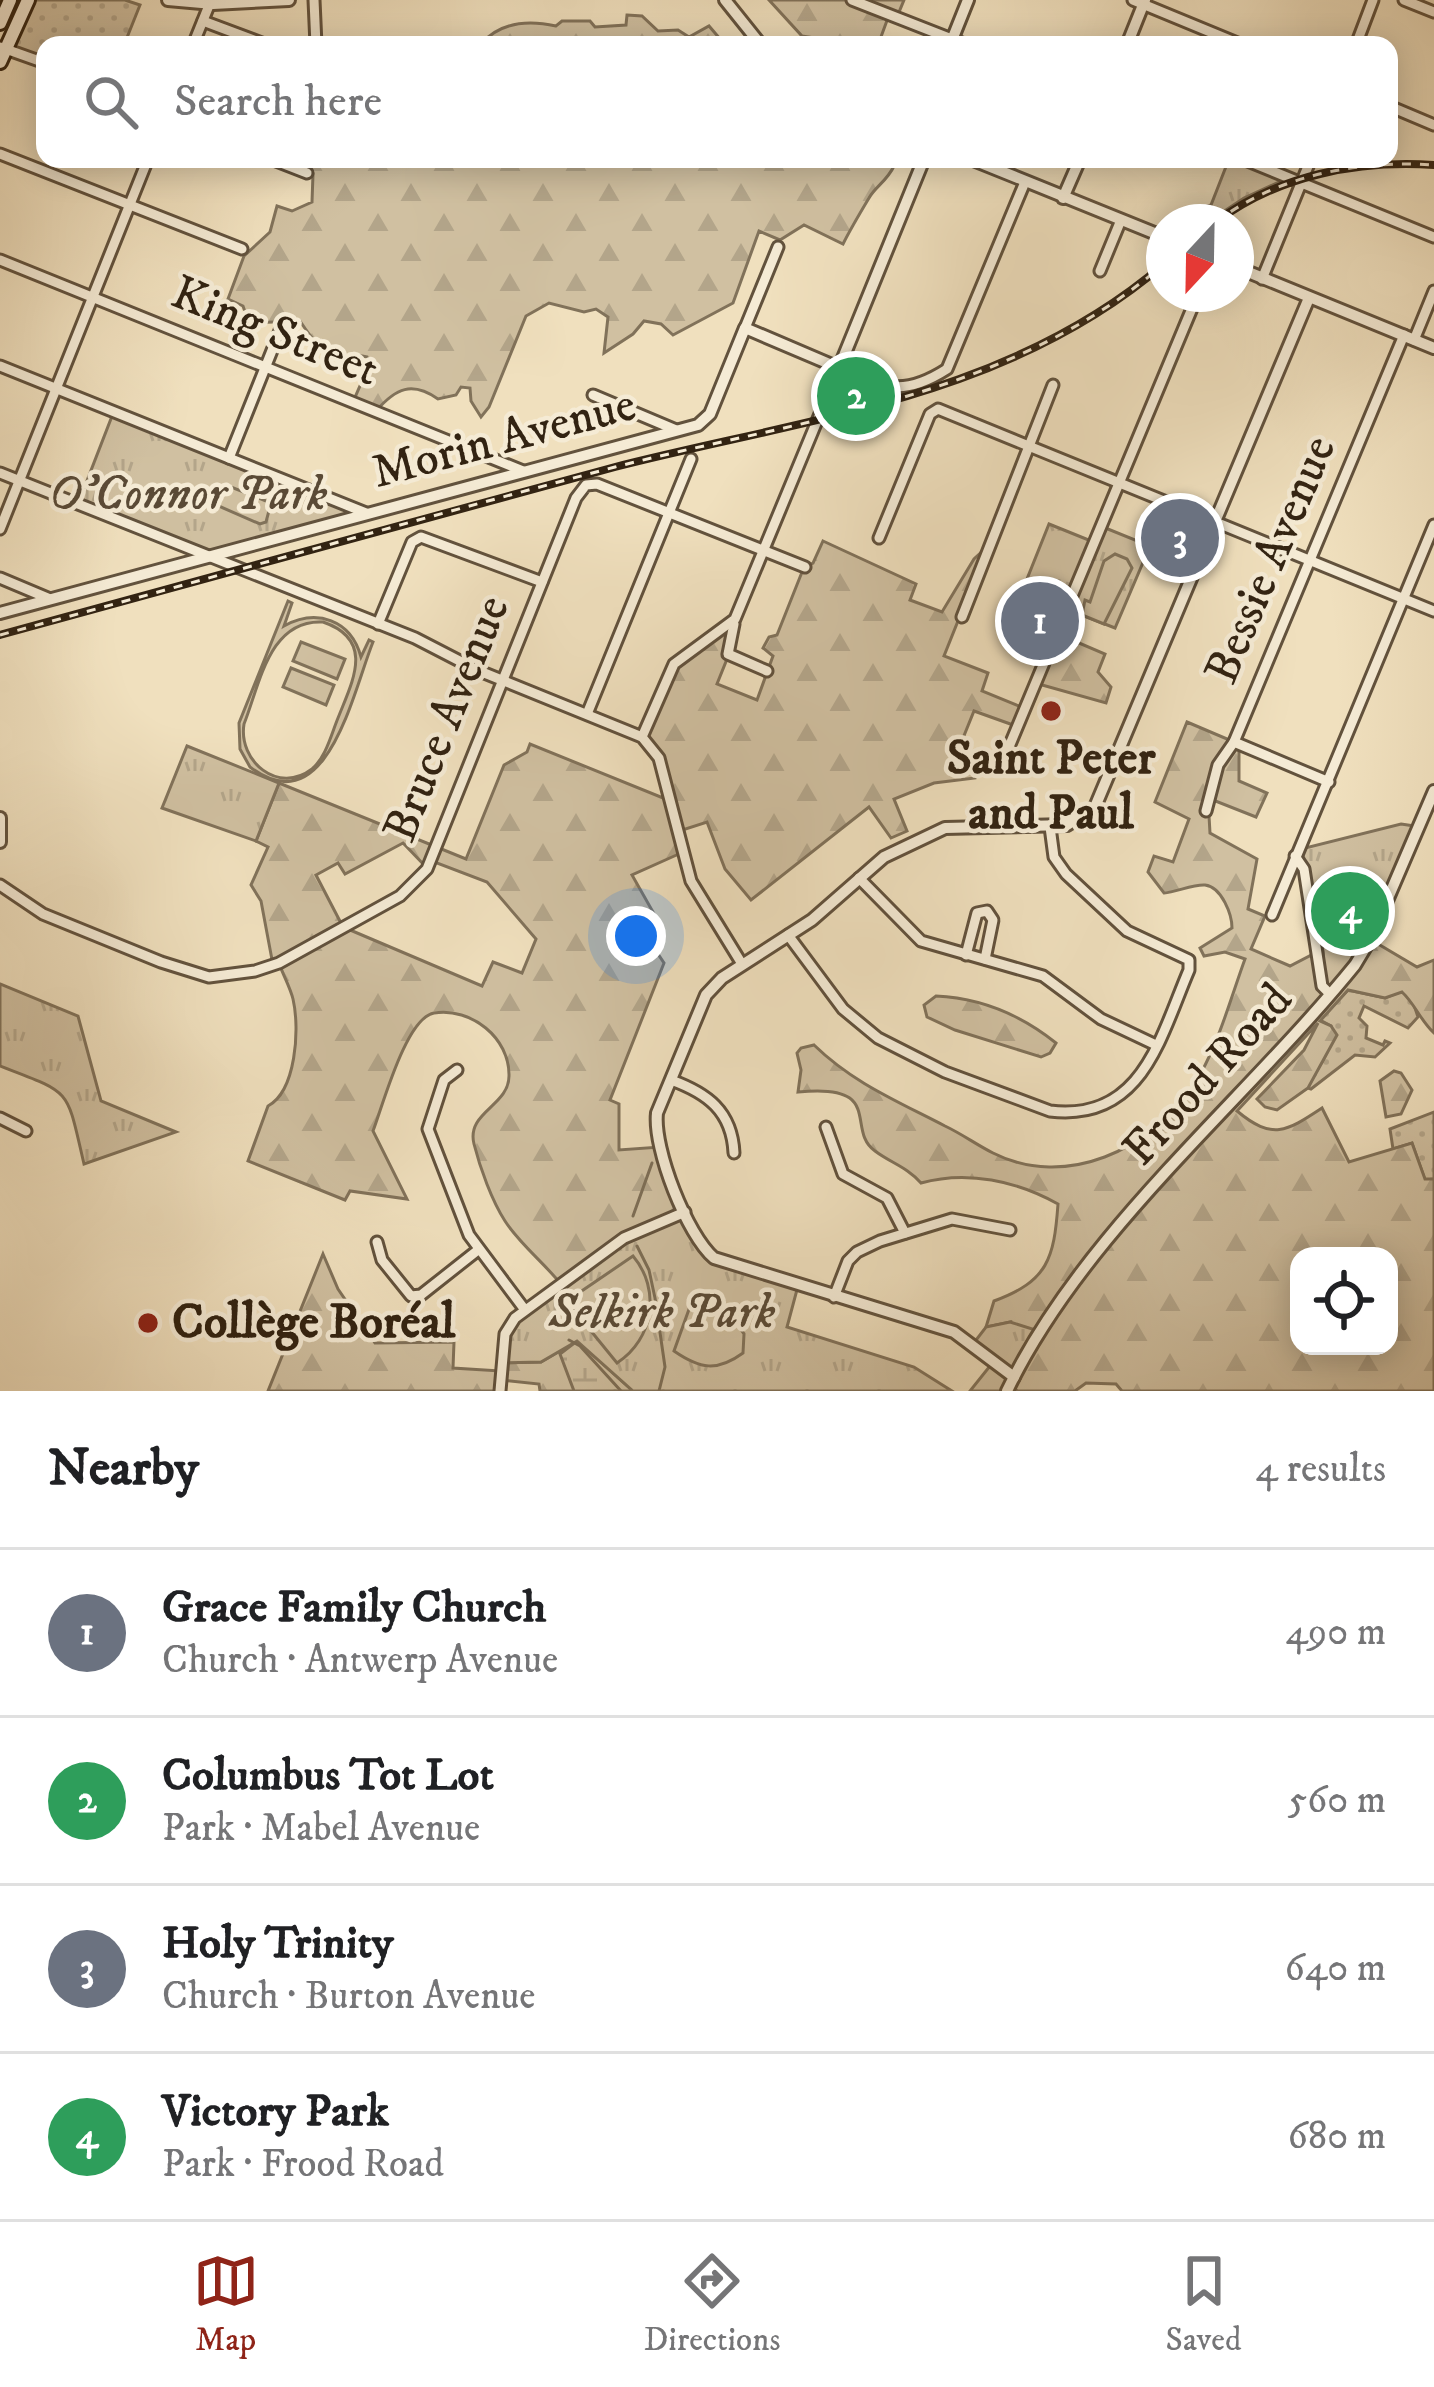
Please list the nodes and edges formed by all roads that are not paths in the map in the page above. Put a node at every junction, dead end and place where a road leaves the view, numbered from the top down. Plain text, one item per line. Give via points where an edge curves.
1 (10, 0) edge
2 (28, 0) edge
3 (168, 0) edge
4 (289, 0) edge
5 (314, 0) edge
6 (725, 0) edge
7 (852, 0) edge
8 (968, 0) edge
9 (1373, 0) edge
10 (1404, 0) edge
11 (1141, 1) edge
12 (210, 4) junction
13 (1434, 12) edge
14 (203, 21) junction
15 (0, 23) edge
16 (197, 36) edge
17 (243, 36) edge
18 (316, 36) edge
19 (754, 36) edge
20 (937, 36) edge
21 (953, 36) edge
22 (1130, 36) edge
23 (1221, 36) edge
24 (1359, 36) edge
25 (2, 52) edge
26 (36, 61) edge
27 (1398, 110) edge
28 (1434, 125) edge
29 (0, 154) edge
30 (144, 168) edge
31 (294, 168) edge
32 (920, 168) edge
33 (992, 168) edge
34 (1076, 168) edge
35 (1265, 168) edge
36 (1307, 168) edge
37 (307, 173) dead end
38 (1025, 182) junction
39 (1301, 183) junction
40 (1064, 198) junction
41 (129, 205) junction
42 (1120, 220) junction
43 (1146, 230) edge
44 (1434, 237) edge
45 (778, 247) dead end
46 (242, 249) dead end
47 (0, 260) edge
48 (1100, 271) dead end
49 (1254, 275) edge
50 (1262, 279) junction
51 (1434, 291) edge
52 (92, 297) junction
53 (1309, 298) junction
54 (1191, 312) edge
55 (283, 323) dead end
56 (745, 328) junction
57 (1409, 338) junction
58 (1434, 348) edge
59 (0, 366) edge
60 (265, 367) junction
61 (839, 368) junction
62 (1053, 386) dead end
63 (56, 389) junction
64 (592, 395) dead end
65 (678, 430) junction
66 (1028, 444) junction
67 (229, 458) junction
68 (691, 459) dead end
69 (523, 471) junction
70 (0, 473) edge
71 (19, 481) junction
72 (1121, 482) junction
73 (366, 513) junction
74 (669, 513) junction
75 (1216, 521) junction
76 (1434, 525) edge
77 (0, 529) edge
78 (879, 538) dead end
79 (763, 552) junction
80 (206, 556) junction
81 (1310, 560) junction
82 (805, 567) dead end
83 (0, 578) edge
84 (542, 582) junction
85 (1403, 598) junction
86 (52, 599) junction
87 (1434, 611) edge
88 (0, 614) edge
89 (962, 616) dead end
90 (735, 619) junction
91 (378, 624) junction
92 (767, 671) dead end
93 (503, 681) junction
94 (587, 715) junction
95 (642, 737) junction
96 (1234, 742) junction
97 (1006, 754) dead end
98 (1328, 782) junction
99 (1434, 791) edge
100 (1206, 812) dead end
101 (0, 818) edge
102 (1050, 826) junction
103 (0, 842) edge
104 (1295, 856) junction
105 (859, 878) junction
106 (0, 885) edge
107 (1272, 915) dead end
108 (788, 935) junction
109 (966, 955) junction
110 (985, 959) junction
111 (742, 964) junction
112 (1330, 994) junction
113 (1156, 1045) junction
114 (457, 1070) dead end
115 (671, 1080) junction
116 (0, 1118) edge
117 (826, 1127) dead end
118 (26, 1131) dead end
119 (734, 1153) dead end
120 (685, 1212) junction
121 (1010, 1231) dead end
122 (905, 1233) junction
123 (377, 1242) dead end
124 (478, 1250) junction
125 (834, 1297) junction
126 (525, 1310) junction
127 (1014, 1377) junction
128 (500, 1391) edge
129 (1007, 1391) edge

1 - 15 main road
2 - 25 main road
3 - 12 street
4 - 12 street
5 - 18 street
6 - 19 street
7 - 20 street
8 - 21 street
9 - 24 street
10 - 13 street
11 - 22 street
11 - 23 street
12 - 14 street
14 - 16 street
14 - 17 street
25 - 26 street
27 - 28 street
29 - 41 street
30 - 41 street
31 - 37 street
32 - 61 street
33 - 38 street
34 - 40 street
35 - 39 street
36 - 39 street
38 - 40 street
38 - 61 street via 950,364 933,377 886,388
39 - 44 street
39 - 50 street
40 - 42 street
41 - 46 street
41 - 52 street
42 - 43 street
42 - 48 street
45 - 56 street, Morin Avenue
47 - 52 street, King Street
49 - 50 street
50 - 53 street
51 - 57 street, Bessie Avenue
52 - 60 street, King Street
52 - 63 street
53 - 57 street
53 - 75 street
54 - 72 street
55 - 60 street
56 - 61 street
56 - 65 street, Morin Avenue via 707,419
57 - 58 street
57 - 81 street, Bessie Avenue
59 - 63 street
60 - 67 street
60 - 69 street, King Street
61 - 79 street
62 - 66 street
63 - 67 street
63 - 71 street
64 - 65 street
65 - 69 street, Morin Avenue
66 - 72 street
66 - 78 street via 934,410
66 - 89 street
67 - 73 street
68 - 74 street
69 - 73 street, Morin Avenue
70 - 71 street
71 - 77 street
71 - 80 street
72 - 75 street
72 - 97 street
73 - 80 street, Morin Avenue
74 - 79 street
74 - 84 street, Bruce Avenue via 597,484 582,488
74 - 94 street
75 - 81 street
75 - 102 street via 1101,797 1078,821
76 - 85 street
79 - 82 street
79 - 90 street
80 - 86 street, Morin Avenue
80 - 91 street
81 - 85 street
81 - 96 street, Bessie Avenue
83 - 86 street
84 - 91 street via 415,539
84 - 93 street, Bruce Avenue
85 - 87 street
85 - 98 street
86 - 88 street, Morin Avenue
90 - 92 street via 728,654
90 - 95 street via 674,664
91 - 93 street
93 - 94 street
93 - 106 street, Bruce Avenue via 421,877 279,963 234,975 190,973 43,914
94 - 95 street
95 - 111 street via 658,758 691,881
96 - 98 street
96 - 100 street, Bessie Avenue via 1218,765
98 - 104 street
99 - 112 street, Frood Road via 1370,940
101 - 103 street
102 - 105 street via 945,828
102 - 113 street via 1054,857 1066,874 1127,931 1189,960
104 - 107 street
104 - 112 street
105 - 108 street
105 - 109 street via 912,935
108 - 111 street
108 - 113 street via 843,1009 878,1038 1040,1109 1076,1113 1108,1104 1138,1080
109 - 110 street
109 - 110 street via 977,913 987,911 993,920
110 - 113 street via 1043,976
111 - 115 street via 706,995
112 - 127 street, Frood Road via 1121,1227 1042,1325
114 - 124 street via 444,1080 428,1129
115 - 119 street via 714,1101
115 - 120 street via 656,1133
116 - 118 street
117 - 122 street via 843,1174 887,1198
120 - 125 street via 714,1258
120 - 126 street via 624,1238
121 - 122 street via 952,1220
122 - 125 street via 853,1256
123 - 124 street via 411,1296
124 - 126 street
125 - 127 street via 954,1332
126 - 128 street via 505,1334
127 - 129 street, Frood Road

